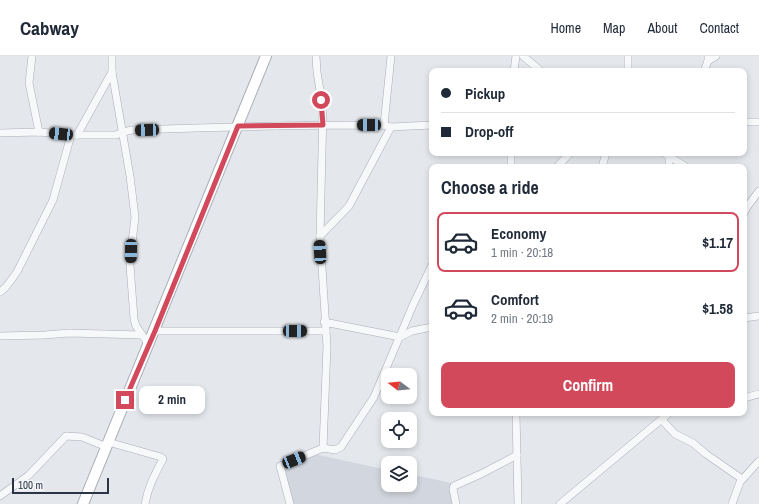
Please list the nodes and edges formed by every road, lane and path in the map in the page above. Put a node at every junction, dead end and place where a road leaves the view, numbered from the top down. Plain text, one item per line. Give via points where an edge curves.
1 (32, 56) edge
2 (112, 56) edge
3 (266, 56) edge
4 (316, 56) edge
5 (391, 56) edge
6 (516, 56) edge
7 (523, 56) edge
8 (628, 56) edge
9 (716, 56) edge
10 (708, 58) edge
11 (514, 68) edge
12 (537, 68) edge
13 (628, 68) edge
14 (705, 68) edge
15 (112, 72) junction
16 (747, 122) edge
17 (759, 122) edge
18 (323, 125) junction
19 (429, 125) edge
20 (238, 126) junction
21 (388, 126) junction
22 (39, 132) junction
23 (123, 132) junction
24 (0, 133) edge
25 (74, 135) junction
26 (567, 156) edge
27 (668, 156) edge
28 (560, 164) edge
29 (681, 164) edge
30 (759, 191) edge
31 (747, 206) edge
32 (320, 236) junction
33 (429, 272) edge
34 (0, 292) edge
35 (759, 316) edge
36 (747, 318) edge
37 (324, 322) junction
38 (429, 328) edge
39 (155, 331) junction
40 (326, 331) junction
41 (142, 335) junction
42 (0, 336) edge
43 (400, 337) junction
44 (149, 345) junction
45 (759, 394) edge
46 (747, 397) edge
47 (516, 416) edge
48 (666, 416) edge
49 (662, 420) junction
50 (107, 445) junction
51 (323, 448) junction
52 (517, 455) junction
53 (759, 461) edge
54 (742, 480) junction
55 (0, 496) edge
56 (83, 504) edge
57 (145, 504) edge
58 (290, 504) edge
59 (456, 504) edge
60 (518, 504) edge
61 (560, 504) edge
62 (732, 504) edge

1 - 22 street via 29,83
2 - 15 street
3 - 20 street
4 - 18 street
5 - 21 street
6 - 11 street
7 - 12 street
8 - 13 street
9 - 10 street
10 - 14 street
15 - 23 street
15 - 25 street
16 - 17 street
18 - 20 street
18 - 21 street
18 - 32 street
19 - 21 street
20 - 23 street
20 - 39 street
21 - 32 street via 349,206
22 - 24 street
22 - 25 street
23 - 25 street via 116,135
23 - 41 street via 135,217 130,265 134,319
25 - 34 street via 53,200 17,272
26 - 28 street
27 - 29 street
30 - 31 street
32 - 37 street
33 - 43 street
35 - 36 street
37 - 40 street
37 - 43 street
38 - 43 street
39 - 40 street
39 - 44 street
40 - 51 street
41 - 42 street via 69,333
41 - 44 street
43 - 51 street via 374,397 341,447 335,450
44 - 50 street
45 - 46 street
47 - 52 street
48 - 49 street
49 - 54 street via 675,434 693,443
49 - 61 street
50 - 55 street via 82,437 66,436 29,475
50 - 56 street
50 - 57 street via 162,457
51 - 58 street via 280,466
52 - 59 street via 454,486
52 - 60 street
53 - 54 street
54 - 62 street

